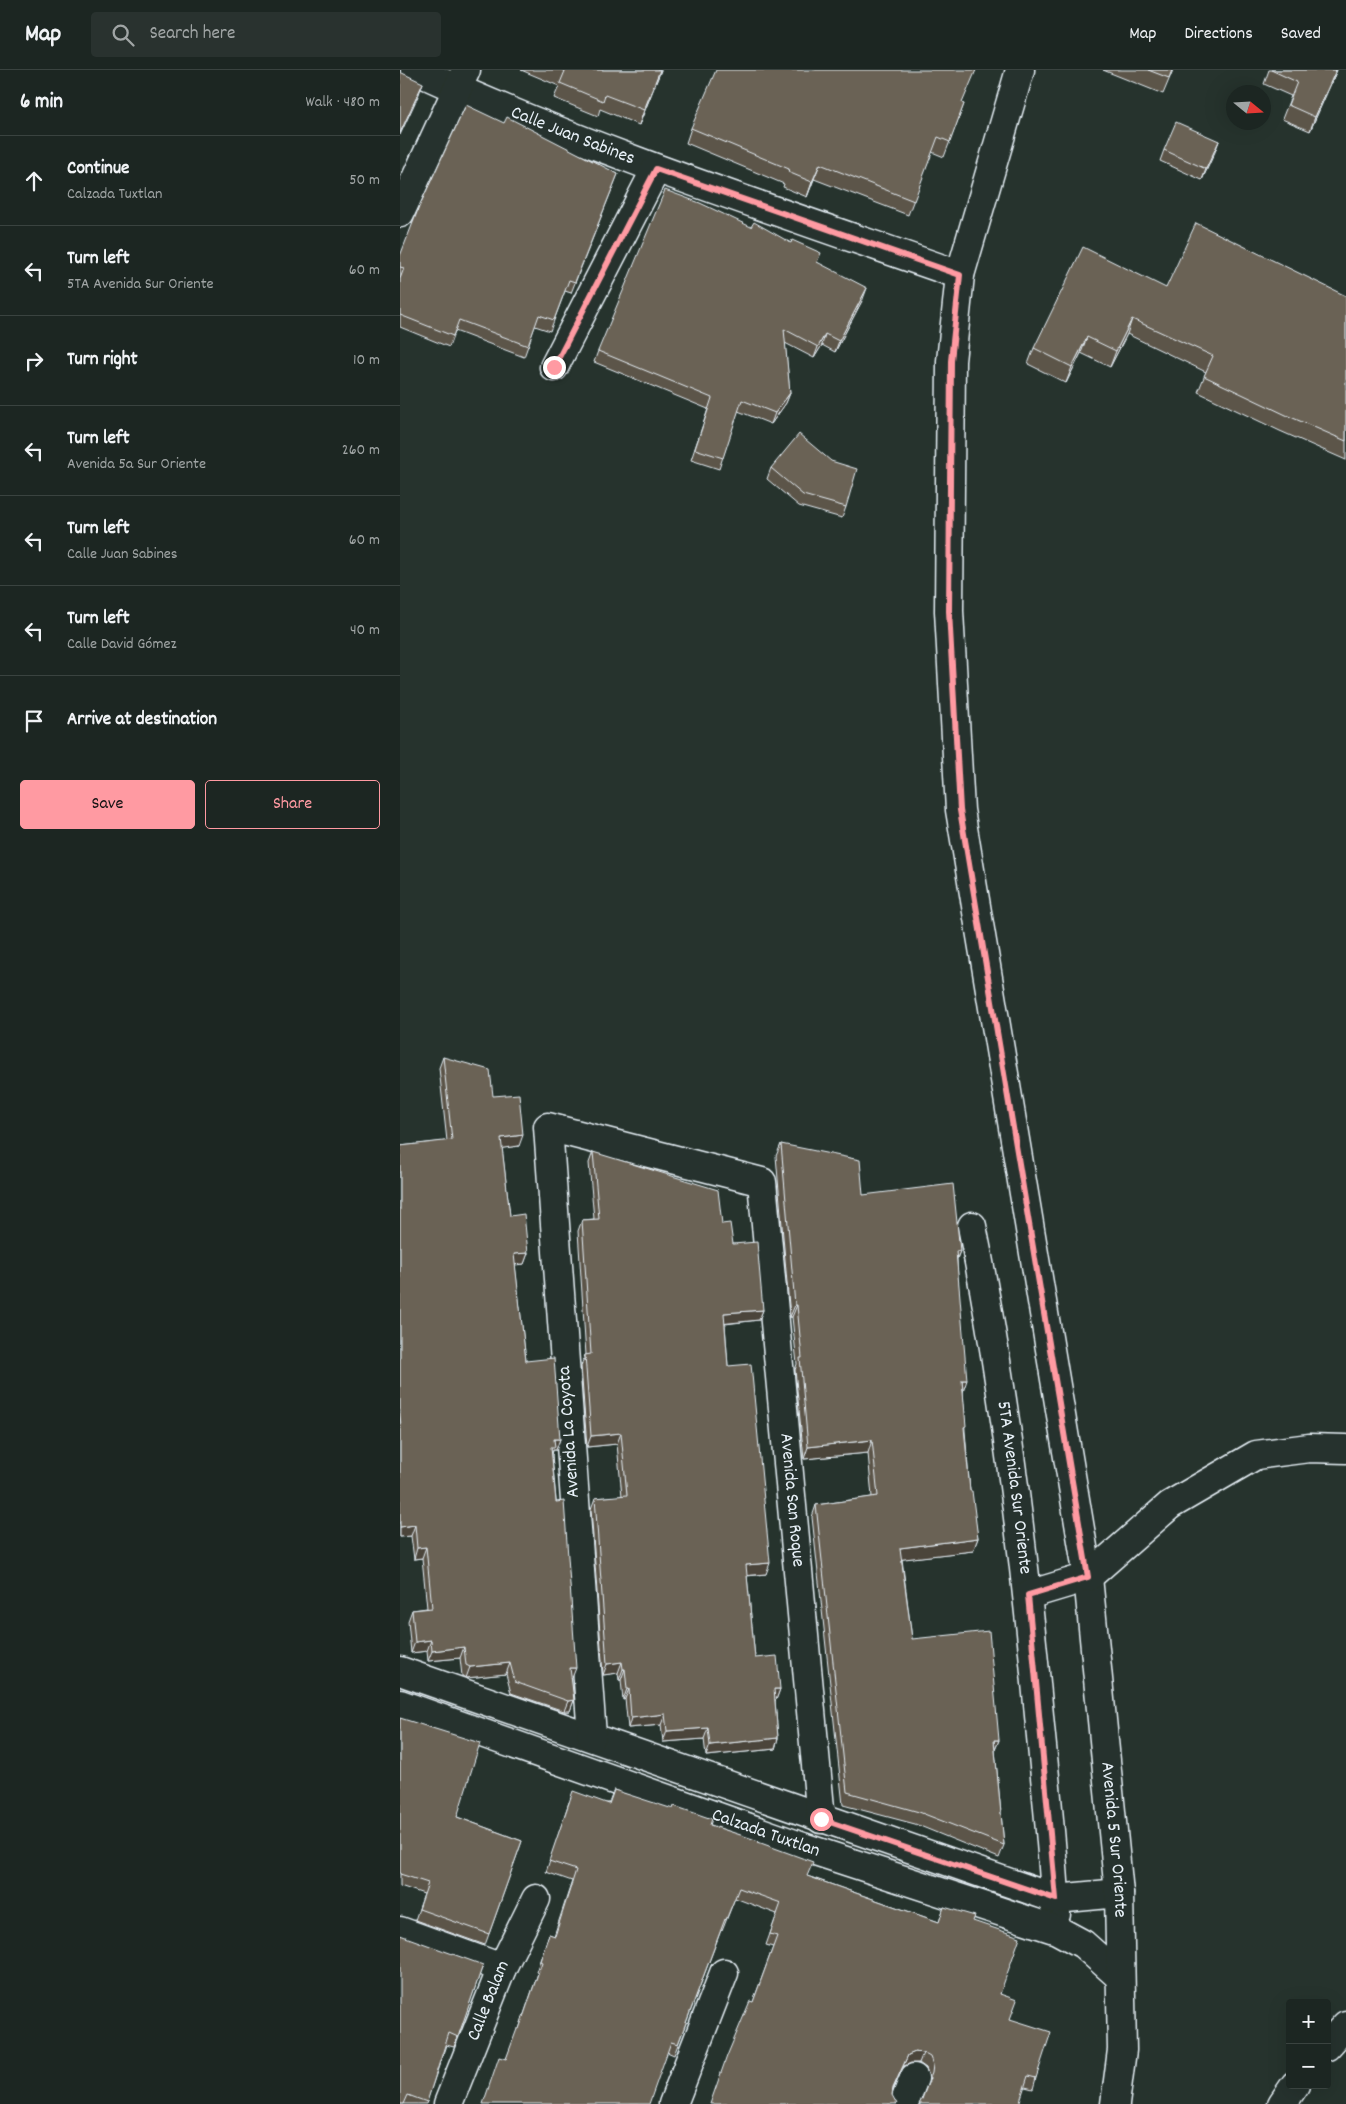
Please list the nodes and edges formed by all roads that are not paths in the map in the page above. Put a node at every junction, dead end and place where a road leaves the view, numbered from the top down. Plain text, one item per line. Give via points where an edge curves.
1 (415, 70) edge
2 (1020, 70) edge
3 (462, 80) edge
4 (656, 169) junction
5 (400, 213) edge
6 (960, 275) junction
7 (554, 367) dead end
8 (762, 1182) joint
9 (972, 1226) dead end
10 (1346, 1449) edge
11 (1088, 1577) junction
12 (1028, 1595) junction
13 (400, 1670) edge
14 (400, 1704) edge
15 (592, 1736) junction
16 (821, 1819) junction
17 (1119, 1892) junction
18 (1056, 1899) junction
19 (536, 1900) dead end
20 (1057, 1930) junction
21 (400, 1931) edge
22 (502, 1968) junction
23 (724, 1972) dead end
24 (1120, 1978) junction
25 (1346, 2025) edge
26 (1329, 2044) edge
27 (914, 2078) dead end
28 (1292, 2089) edge
29 (448, 2104) edge
30 (672, 2104) edge
31 (904, 2104) edge
32 (1115, 2104) edge
33 (1282, 2104) edge

1 - 3 street, Calle Juan Sabines
2 - 6 street, Avenida 5 Sur Oriente
3 - 4 street, Calle Juan Sabines
3 - 5 street
4 - 6 street, Calle Juan Sabines
4 - 7 street
6 - 11 street, Avenida 5 Sur Oriente via 951,361 949,611 960,810
8 - 15 street, Avenida La Coyota via 548,1127
8 - 16 street, Avenida San Roque
9 - 12 street, 5TA Avenida Sur Oriente via 1006,1423
10 - 11 street via 1308,1448 1256,1455 1170,1505
11 - 12 street
11 - 17 street, Avenida 5 Sur Oriente
12 - 18 street, 5TA Avenida Sur Oriente
13 - 15 street, Calzada Tuxtlan
14 - 20 street, Calzada Tuxtlan via 803,1847
15 - 16 street, Calzada Tuxtlan
16 - 18 street, Calzada Tuxtlan
17 - 18 street, Calzada Tuxtlan
17 - 24 street, Avenida 5 Sur Oriente
18 - 20 street, 5TA Avenida Sur Oriente
19 - 22 street, Calle Balam
20 - 24 street, Calzada Tuxtlan via 1083,1944
21 - 22 street
22 - 29 street, Calle Balam
23 - 30 street
24 - 32 street, Avenida 5 Sur Oriente via 1122,2050
25 - 26 street
27 - 31 street
28 - 33 street

